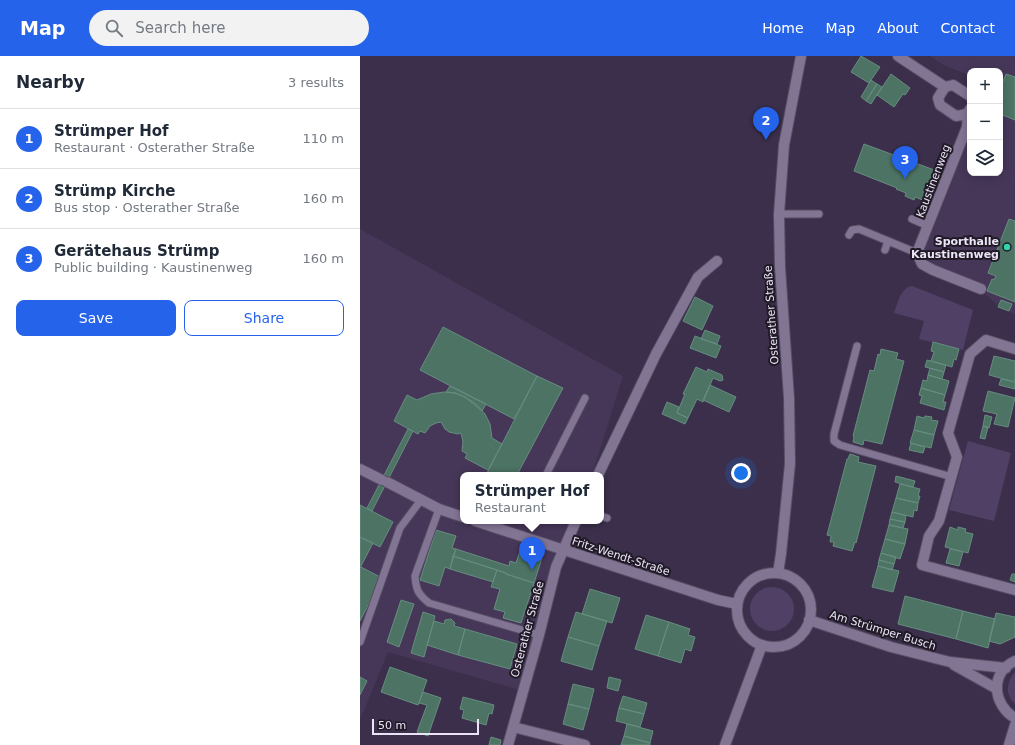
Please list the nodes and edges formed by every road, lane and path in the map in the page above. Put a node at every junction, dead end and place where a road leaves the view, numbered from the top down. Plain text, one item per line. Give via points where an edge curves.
1 (801, 56) edge
2 (898, 56) edge
3 (945, 87) junction
4 (967, 94) edge
5 (967, 112) edge
6 (967, 127) edge
7 (779, 214) junction
8 (819, 214) dead end
9 (912, 219) dead end
10 (928, 226) junction
11 (849, 235) dead end
12 (888, 241) junction
13 (885, 250) dead end
14 (917, 253) junction
15 (717, 261) dead end
16 (981, 289) dead end
17 (857, 346) dead end
18 (1015, 349) edge
19 (585, 398) dead end
20 (360, 469) edge
21 (548, 472) edge
22 (599, 472) edge
23 (952, 477) junction
24 (421, 500) junction
25 (439, 509) junction
26 (460, 516) edge
27 (484, 524) edge
28 (574, 524) edge
29 (562, 550) junction
30 (778, 573) junction
31 (1015, 590) edge
32 (737, 604) junction
33 (809, 620) junction
34 (539, 635) junction
35 (360, 642) edge
36 (762, 645) junction
37 (1015, 661) edge
38 (950, 662) junction
39 (1006, 668) junction
40 (997, 689) junction
41 (1015, 718) edge
42 (1015, 725) edge
43 (513, 727) junction
44 (508, 745) edge
45 (585, 745) edge
46 (725, 745) edge
47 (1009, 745) edge

1 - 7 street, Osterather Straße via 784,145
2 - 3 street
3 - 4 street via 953,85
3 - 5 street, Kaustinenweg via 938,98 940,105 956,116
6 - 10 street, Kaustinenweg via 952,151
7 - 8 lane
7 - 30 street, Osterather Straße via 790,464
9 - 10 lane
10 - 14 street, Kaustinenweg
11 - 12 lane via 852,230 859,229
12 - 13 lane
12 - 14 lane
14 - 16 street via 922,264
15 - 22 street via 698,277 656,354
17 - 23 lane via 834,442
18 - 23 street via 986,340 970,354 948,433 957,457
19 - 21 lane
20 - 24 street
23 - 31 street via 939,521 929,536 922,565
24 - 25 street
24 - 35 lane via 400,528
25 - 26 street
25 - 34 lane via 415,576 420,596 429,603
27 - 29 street, Fritz-Wendt-Straße
28 - 29 street, Osterather Straße
29 - 32 street, Fritz-Wendt-Straße
29 - 34 street, Osterather Straße
30 - 32 street via 766,573 756,577 747,584
30 - 33 street via 790,576 807,592 811,606
32 - 36 street via 737,617 742,629 751,639
33 - 36 street via 804,631 785,645
33 - 38 street, Am Strümper Busch via 891,647
34 - 43 street, Osterather Straße
36 - 46 street
37 - 39 street
38 - 39 street, Am Strümper Busch
38 - 40 street, Am Strümper Busch
39 - 40 street via 1001,674
40 - 41 street via 1002,707
42 - 47 street
43 - 44 street, Osterather Straße
43 - 45 street

